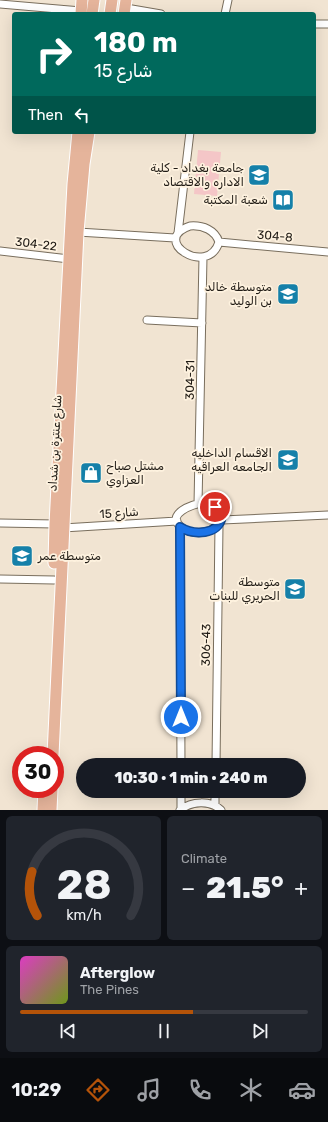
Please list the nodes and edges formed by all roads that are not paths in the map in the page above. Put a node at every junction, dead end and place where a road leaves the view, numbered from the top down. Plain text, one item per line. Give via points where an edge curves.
1 (94, 0) edge
2 (112, 0) edge
3 (228, 0) edge
4 (0, 4) edge
5 (125, 7) edge
6 (84, 10) edge
7 (110, 12) edge
8 (151, 12) edge
9 (225, 12) edge
10 (316, 24) edge
11 (328, 24) edge
12 (78, 134) edge
13 (89, 134) edge
14 (190, 134) edge
15 (78, 232) junction
16 (177, 236) junction
17 (219, 242) junction
18 (0, 250) edge
19 (328, 252) edge
20 (203, 257) junction
21 (69, 259) junction
22 (147, 320) dead end
23 (202, 323) junction
24 (198, 504) junction
25 (328, 515) edge
26 (0, 523) edge
27 (220, 523) junction
28 (179, 524) junction
29 (59, 526) junction
30 (0, 579) edge
31 (54, 580) junction
32 (46, 746) edge
33 (53, 746) edge
34 (181, 758) edge
35 (216, 758) edge
36 (44, 798) edge
37 (52, 798) edge
38 (181, 798) edge
39 (216, 798) edge
40 (218, 808) edge
41 (181, 809) edge
42 (43, 810) edge
43 (51, 810) edge

1 - 6 main road
2 - 7 main road
3 - 9 street
4 - 6 street
5 - 8 street
10 - 11 street
12 - 21 main road, شارع عنترة بن شداد
13 - 15 main road, شارع عنترة بن شداد
14 - 16 street
15 - 16 street
15 - 29 main road, شارع عنترة بن شداد
16 - 17 street via 190,226 200,226 218,236
16 - 20 street via 176,243 184,253
17 - 19 street, 304-8
17 - 20 street via 215,251
18 - 21 street, 304-22
20 - 23 street, 304-31
21 - 29 main road, شارع عنترة بن شداد
22 - 23 street
23 - 24 street, 304-31
24 - 27 street via 207,504 221,512
24 - 28 street via 181,510 178,514
25 - 27 street, شارع 15
26 - 29 street, شارع 15
27 - 28 street, شارع 15 via 210,531 199,533 185,530
27 - 35 street, 306-43
28 - 29 street, شارع 15
28 - 34 street
29 - 31 main road, شارع عنترة بن شداد
29 - 33 main road, شارع عنترة بن شداد
30 - 31 street
31 - 32 main road, شارع عنترة بن شداد
36 - 42 main road
37 - 43 main road
38 - 41 street
39 - 40 street
40 - 41 street via 200,803

